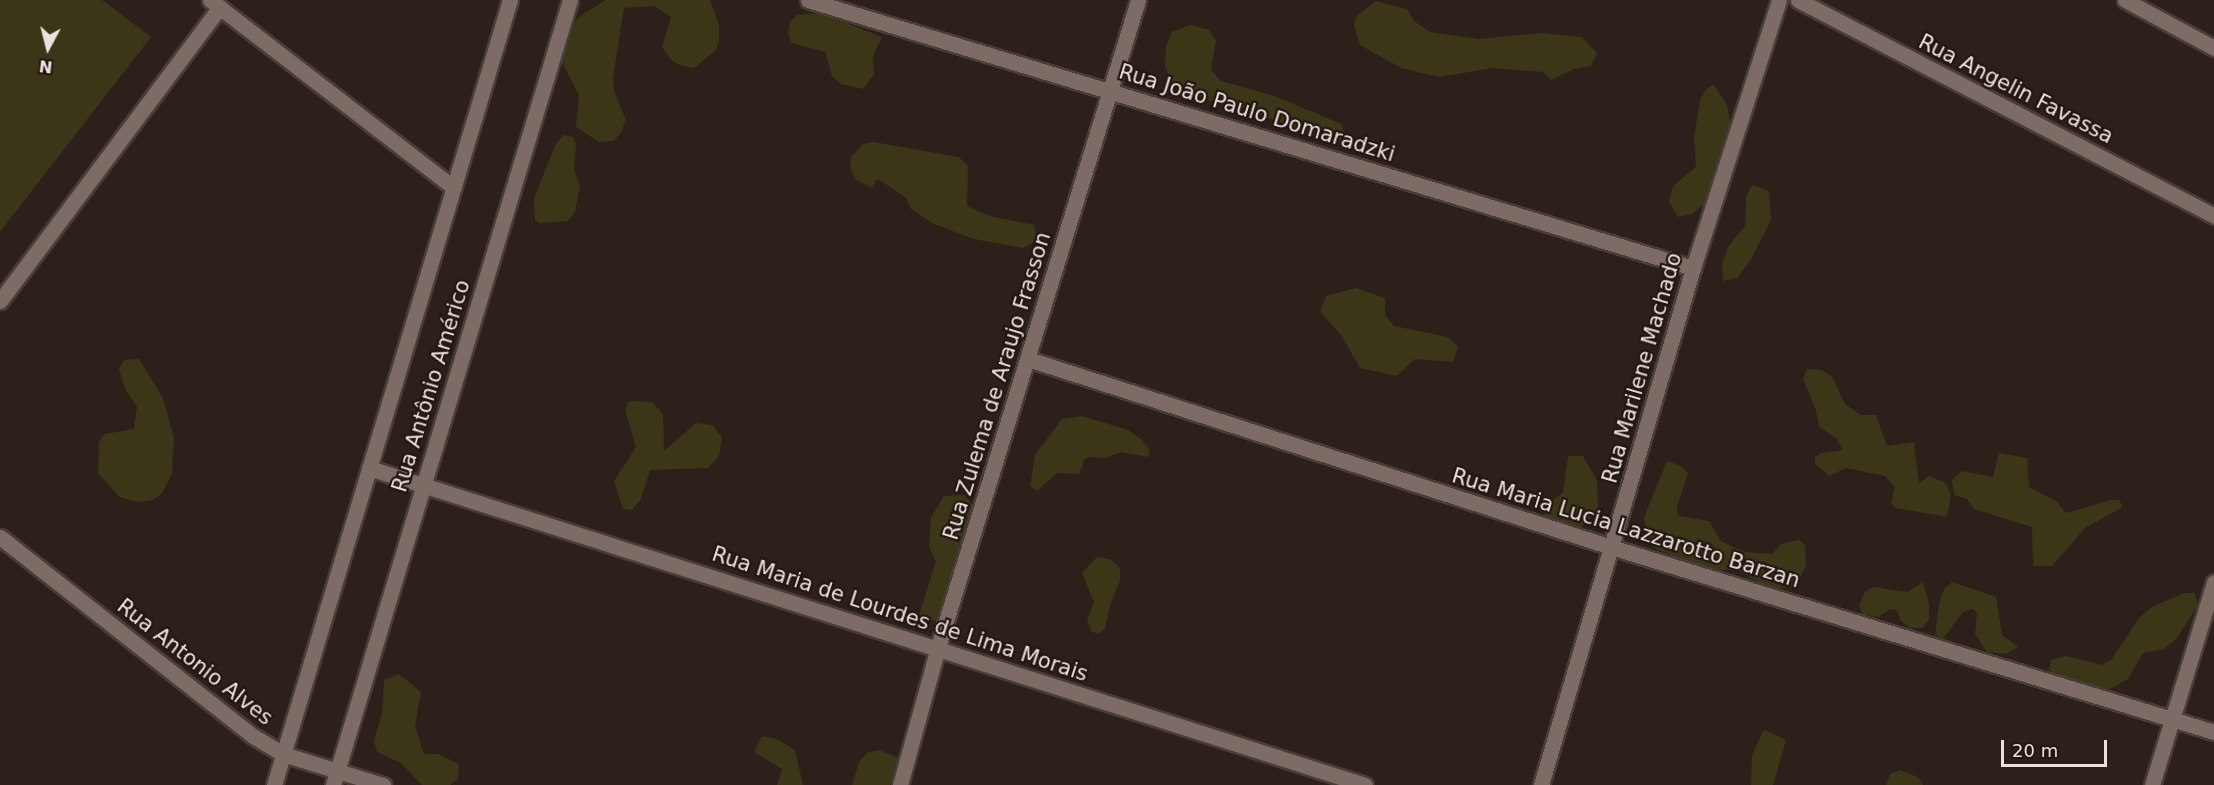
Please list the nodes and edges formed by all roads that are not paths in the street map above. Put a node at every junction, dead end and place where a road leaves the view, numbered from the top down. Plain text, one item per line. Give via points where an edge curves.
1 (510, 0) edge
2 (570, 0) edge
3 (808, 0) edge
4 (1138, 0) edge
5 (1779, 0) edge
6 (1798, 0) edge
7 (2126, 0) edge
8 (215, 4) edge
9 (2214, 48) edge
10 (1110, 90) junction
11 (453, 187) junction
12 (2214, 216) edge
13 (1693, 268) junction
14 (0, 301) edge
15 (1028, 359) junction
16 (369, 468) junction
17 (423, 484) junction
18 (0, 537) edge
19 (1611, 547) junction
20 (2214, 582) edge
21 (938, 647) junction
22 (2172, 718) junction
23 (2214, 732) edge
24 (283, 754) junction
25 (335, 778) edge
26 (274, 785) edge
27 (383, 785) edge
28 (900, 785) edge
29 (1365, 785) edge
30 (1541, 785) edge
31 (2152, 785) edge

1 - 11 street, Rua Antônio Américo
2 - 17 street, Rua Antônio Américo
3 - 10 street, Rua João Paulo Domaradzki
4 - 10 street, Rua Zulema de Araujo Frasson
5 - 13 street, Rua Marilene Machado
6 - 12 street, Rua Angelin Favassa
7 - 9 street
8 - 11 street
8 - 14 street
10 - 13 street, Rua João Paulo Domaradzki
10 - 15 street, Rua Zulema de Araujo Frasson
11 - 16 street, Rua Antônio Américo
13 - 19 street, Rua Marilene Machado
15 - 19 street, Rua Maria Lucia Lazzarotto Barzan
15 - 21 street, Rua Zulema de Araujo Frasson
16 - 17 street, Rua Maria de Lourdes de Lima Morais
16 - 24 street, Rua Antônio Américo
17 - 21 street, Rua Maria de Lourdes de Lima Morais
17 - 25 street, Rua Antônio Américo
18 - 24 street, Rua Antonio Alves via 253,736
19 - 22 street, Rua Maria Lucia Lazzarotto Barzan
19 - 30 street, Rua Marilene Machado
20 - 22 street
21 - 28 street, Rua Zulema de Araujo Frasson
21 - 29 street, Rua Maria de Lourdes de Lima Morais
22 - 23 street, Rua Maria Lucia Lazzarotto Barzan
22 - 31 street
24 - 25 street, Rua Antonio Alves
24 - 26 street, Rua Antônio Américo
25 - 27 street, Rua Antonio Alves

